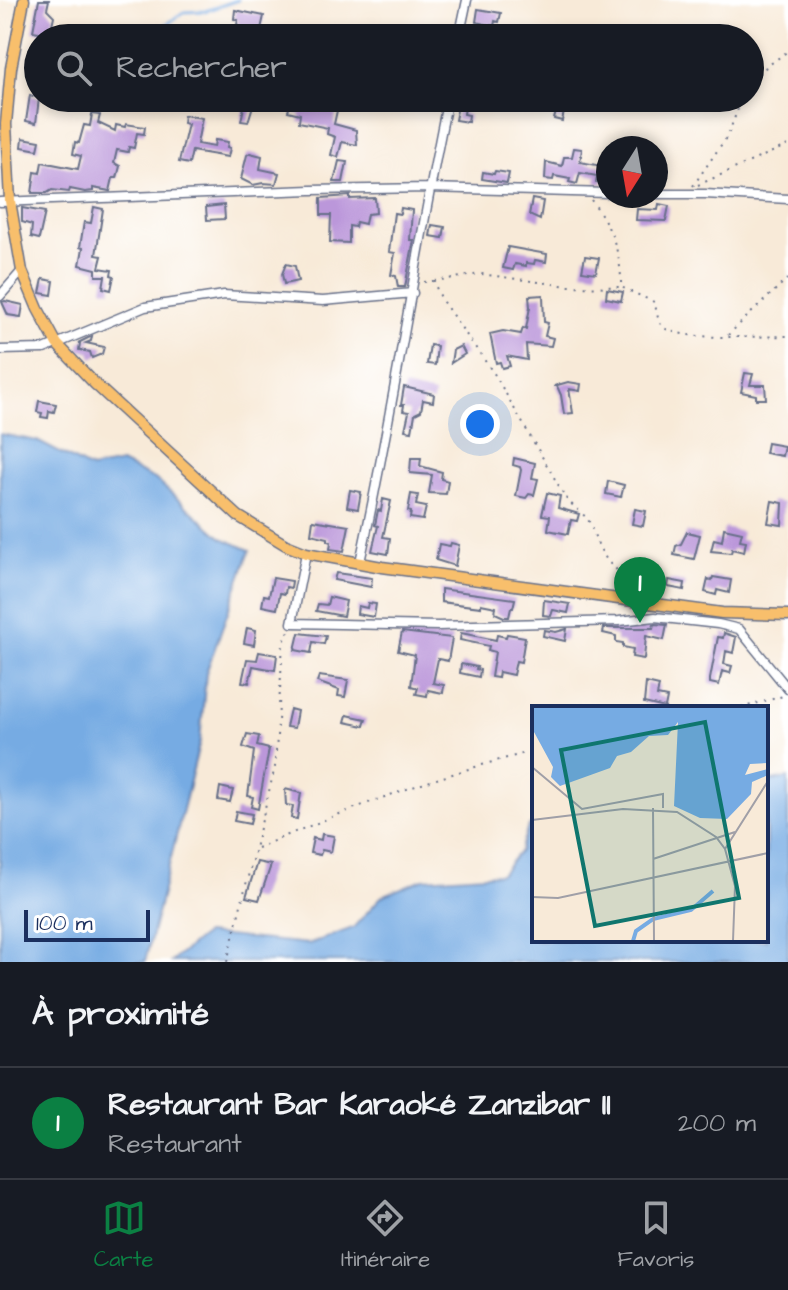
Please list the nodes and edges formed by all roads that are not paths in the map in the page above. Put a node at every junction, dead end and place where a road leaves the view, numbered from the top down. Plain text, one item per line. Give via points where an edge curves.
1 (24, 0) edge
2 (467, 0) edge
3 (462, 24) edge
4 (445, 112) edge
5 (429, 188) junction
6 (596, 193) edge
7 (668, 194) edge
8 (788, 199) edge
9 (5, 201) edge
10 (22, 271) junction
11 (413, 293) junction
12 (0, 296) edge
13 (57, 344) junction
14 (0, 350) edge
15 (306, 553) junction
16 (360, 562) junction
17 (645, 602) junction
18 (667, 605) junction
19 (754, 614) junction
20 (788, 615) edge
21 (640, 619) junction
22 (718, 624) junction
23 (738, 628) junction
24 (788, 689) edge

1 - 9 main road via 11,68
2 - 3 street
4 - 5 street
5 - 6 street
5 - 9 street
5 - 11 street
7 - 8 street
9 - 10 main road
10 - 12 street
10 - 13 main road
11 - 13 street via 323,301 224,295 150,306
11 - 16 street
13 - 14 street via 40,350
13 - 15 main road via 238,516
15 - 16 main road
15 - 21 street via 292,623 438,626
16 - 17 main road
17 - 18 main road
17 - 21 street
18 - 19 main road
18 - 22 street
19 - 20 main road
19 - 23 street
21 - 22 street
22 - 23 street
23 - 24 street

